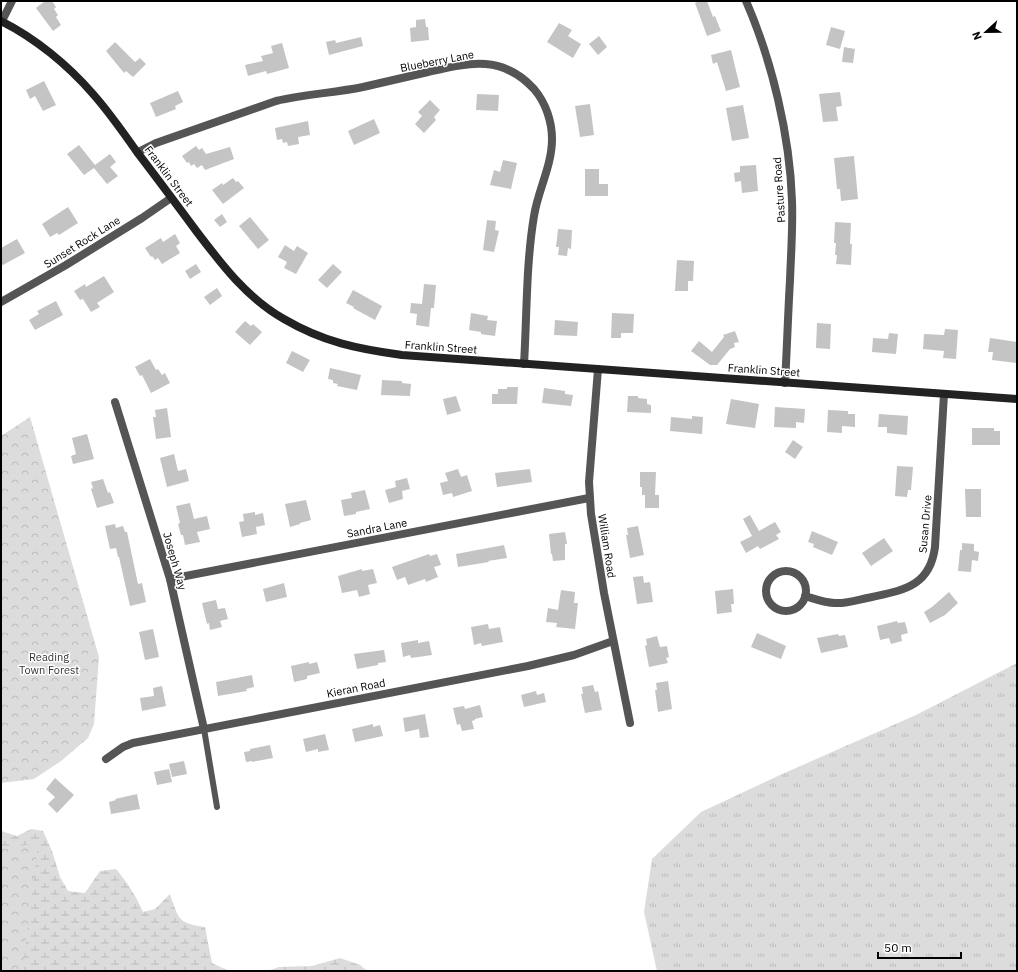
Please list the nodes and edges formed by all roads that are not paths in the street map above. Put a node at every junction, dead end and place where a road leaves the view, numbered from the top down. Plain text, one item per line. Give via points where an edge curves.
1 (12, 1) edge
2 (746, 1) edge
3 (2, 21) edge
4 (138, 152) junction
5 (171, 198) junction
6 (1, 302) edge
7 (524, 364) junction
8 (598, 369) junction
9 (785, 383) junction
10 (944, 394) junction
11 (1017, 399) edge
12 (114, 402) dead end
13 (589, 498) junction
14 (170, 579) junction
15 (806, 596) junction
16 (613, 641) junction
17 (630, 723) dead end
18 (204, 728) junction
19 (106, 759) dead end
20 (217, 807) dead end

1 - 3 street
2 - 9 street, Pasture Road via 765,50 775,86 790,171 792,226
3 - 4 main road, Franklin Street via 47,51 71,71 93,94
4 - 5 main road, Franklin Street
4 - 7 street, Blueberry Lane via 156,143 292,97 361,87 471,64 492,65 511,72 528,83 541,100 550,119 552,139 530,242
5 - 6 street, Sunset Rock Lane via 66,265
5 - 7 main road, Franklin Street via 242,287 283,319 312,334 342,345 380,352
7 - 8 main road, Franklin Street
8 - 9 main road, Franklin Street
8 - 13 street, William Road
9 - 10 main road, Franklin Street
10 - 11 main road, Franklin Street
10 - 15 street, Susan Drive via 935,547 926,573 904,590 846,602 829,602
12 - 14 street, Joseph Way
13 - 14 street, Sandra Lane
13 - 16 street, William Road
14 - 18 street, Joseph Way
15 - 15 street via 805,584 794,573 780,573 768,583 768,598 778,609 789,611 797,608
16 - 17 street, William Road
16 - 18 street, Kieran Road via 574,655 528,666
18 - 19 street, Kieran Road via 130,744
18 - 20 lane

